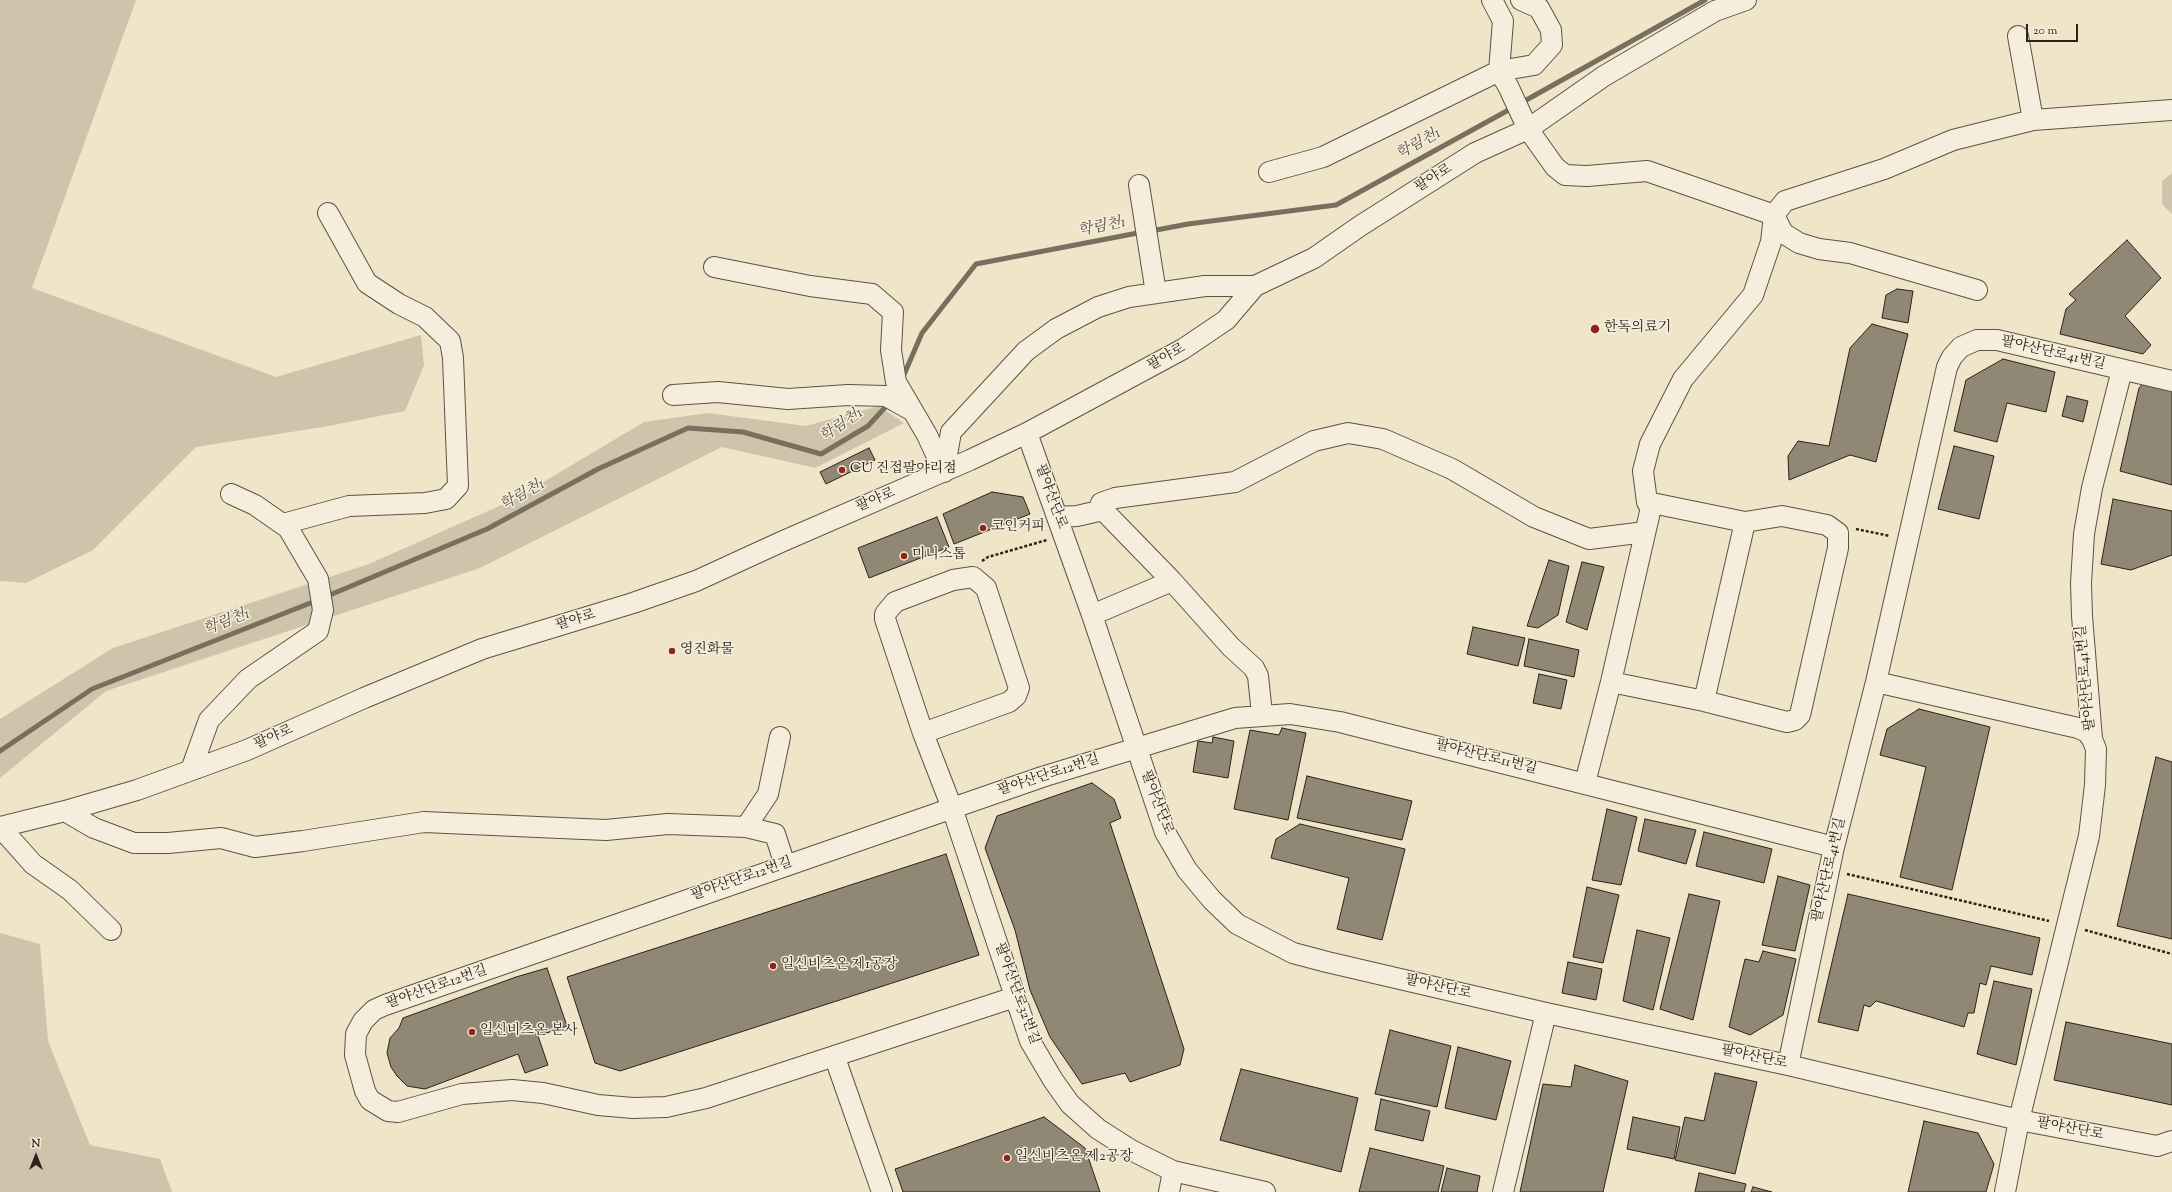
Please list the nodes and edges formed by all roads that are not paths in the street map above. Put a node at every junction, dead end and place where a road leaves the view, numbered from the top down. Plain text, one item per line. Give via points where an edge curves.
1 (1492, 0) edge
2 (1521, 0) edge
3 (1746, 0) edge
4 (2018, 36) dead end
5 (1504, 78) junction
6 (2172, 110) edge
7 (2033, 120) junction
8 (1526, 123) junction
9 (1268, 172) dead end
10 (1140, 193) dead end
11 (328, 213) dead end
12 (1774, 215) junction
13 (714, 267) dead end
14 (1255, 286) junction
15 (1977, 290) dead end
16 (1156, 293) junction
17 (2122, 370) junction
18 (2172, 380) edge
19 (891, 389) junction
20 (673, 395) dead end
21 (1026, 433) junction
22 (944, 472) junction
23 (230, 494) dead end
24 (1652, 503) junction
25 (1103, 510) junction
26 (1745, 522) junction
27 (283, 524) junction
28 (1060, 526) junction
29 (1645, 532) junction
30 (1172, 581) junction
31 (1092, 615) junction
32 (1611, 682) junction
33 (1876, 682) junction
34 (1704, 701) junction
35 (1262, 714) junction
36 (923, 733) junction
37 (780, 737) dead end
38 (2092, 740) junction
39 (1136, 748) junction
40 (191, 770) junction
41 (1585, 783) junction
42 (952, 808) junction
43 (65, 811) junction
44 (0, 827) edge
45 (746, 827) junction
46 (1834, 847) junction
47 (786, 864) junction
48 (111, 930) dead end
49 (1015, 997) junction
50 (1546, 1013) junction
51 (835, 1058) junction
52 (1788, 1065) junction
53 (2020, 1120) junction
54 (2164, 1143) edge
55 (2172, 1159) edge
56 (1173, 1171) junction
57 (882, 1192) edge
58 (1169, 1192) edge
59 (1265, 1192) edge
60 (1503, 1192) edge
61 (2005, 1192) edge

1 - 5 street via 1503,21
2 - 5 street via 1539,8 1551,30 1552,46 1534,65
3 - 8 street, 팔야로 via 1716,11
4 - 7 street
5 - 8 street
5 - 9 street via 1323,157
6 - 7 street
7 - 12 street via 1953,140 1884,169 1785,201
8 - 12 street via 1555,167 1565,175 1587,176 1647,171
8 - 14 street, 팔야로 via 1360,226 1314,258
10 - 16 street
11 - 27 street via 367,283 425,317 450,341 453,358 458,486 446,499 425,503 349,506
12 - 15 street via 1783,233 1799,243 1819,249 1850,253
12 - 24 street via 1771,242 1753,295 1683,379 1650,444 1643,471 1647,502
13 - 19 street via 810,286 872,294 893,312
14 - 16 street via 1205,286
14 - 21 street, 팔야로 via 1226,320 1184,349
16 - 22 street via 1129,297 1098,307 1056,329 1026,350 951,432
17 - 18 street
17 - 33 street, 팔야산단로41번길 via 1997,340 1976,340 1961,347 1952,357 1947,367
17 - 38 street, 팔야산단로41번길 via 2092,488 2084,534 2082,596
19 - 20 street via 788,399 718,392
19 - 22 street via 913,411
21 - 22 street, 팔야로
21 - 28 street, 팔야산단로
22 - 40 street, 팔야로 via 781,542 696,582 482,650 364,698 247,750
23 - 27 street via 255,505
24 - 26 street
24 - 29 street
25 - 28 street via 1077,516
25 - 29 street via 1102,503 1115,498 1235,482 1314,440 1348,433 1383,439 1452,469 1534,517 1589,539
25 - 30 street
26 - 34 street
26 - 34 street via 1782,516 1827,525 1838,532 1838,548 1800,715 1795,720 1787,722
27 - 40 street via 288,528 318,579 323,610 318,631 248,679 209,720
28 - 31 street, 팔야산단로
29 - 32 street
30 - 31 street
30 - 35 street via 1231,647 1254,668 1258,676
31 - 39 street, 팔야산단로
32 - 34 street
32 - 41 street
33 - 38 street via 2078,728 2087,732
33 - 46 street, 팔야산단로41번길
35 - 39 street, 팔야산단로11번길 via 1222,721
35 - 41 street, 팔야산단로11번길 via 1290,714 1340,722
36 - 36 street, 팔야산단로32번길 via 887,628 885,614 895,602 953,580 972,577 986,588 1019,688 1016,696 1009,702
36 - 42 street, 팔야산단로32번길
37 - 45 street via 768,794
38 - 53 street, 팔야산단로41번길 via 2096,749 2096,778 2089,836
39 - 42 street, 팔야산단로12번길 via 1042,776
39 - 50 street, 팔야산단로 via 1165,832 1183,864 1212,900 1237,924 1293,953
40 - 43 street, 팔야로 via 137,790
41 - 46 street, 팔야산단로11번길
42 - 47 street, 팔야산단로12번길
42 - 49 street, 팔야산단로32번길
43 - 44 street, 팔야로
43 - 45 street via 94,828 134,843 221,838 255,847 424,822 606,830 668,824
44 - 48 street via 33,864 70,890
45 - 47 street via 775,834
46 - 52 street, 팔야산단로41번길
47 - 51 street, 팔야산단로12번길 via 522,959 385,1005 374,1010 363,1021 356,1034 355,1055 370,1100 388,1111 398,1112 462,1094 512,1090 543,1093 598,1105 666,1107 706,1098
49 - 51 street, 팔야산단로12번길
49 - 56 street, 팔야산단로32번길 via 1030,1041 1070,1104 1098,1129 1131,1150
50 - 52 street, 팔야산단로
50 - 60 street
51 - 57 street
52 - 53 street, 팔야산단로
53 - 54 street, 팔야산단로
53 - 61 street
54 - 55 street
56 - 58 street
56 - 59 street, 팔야산단로32번길

